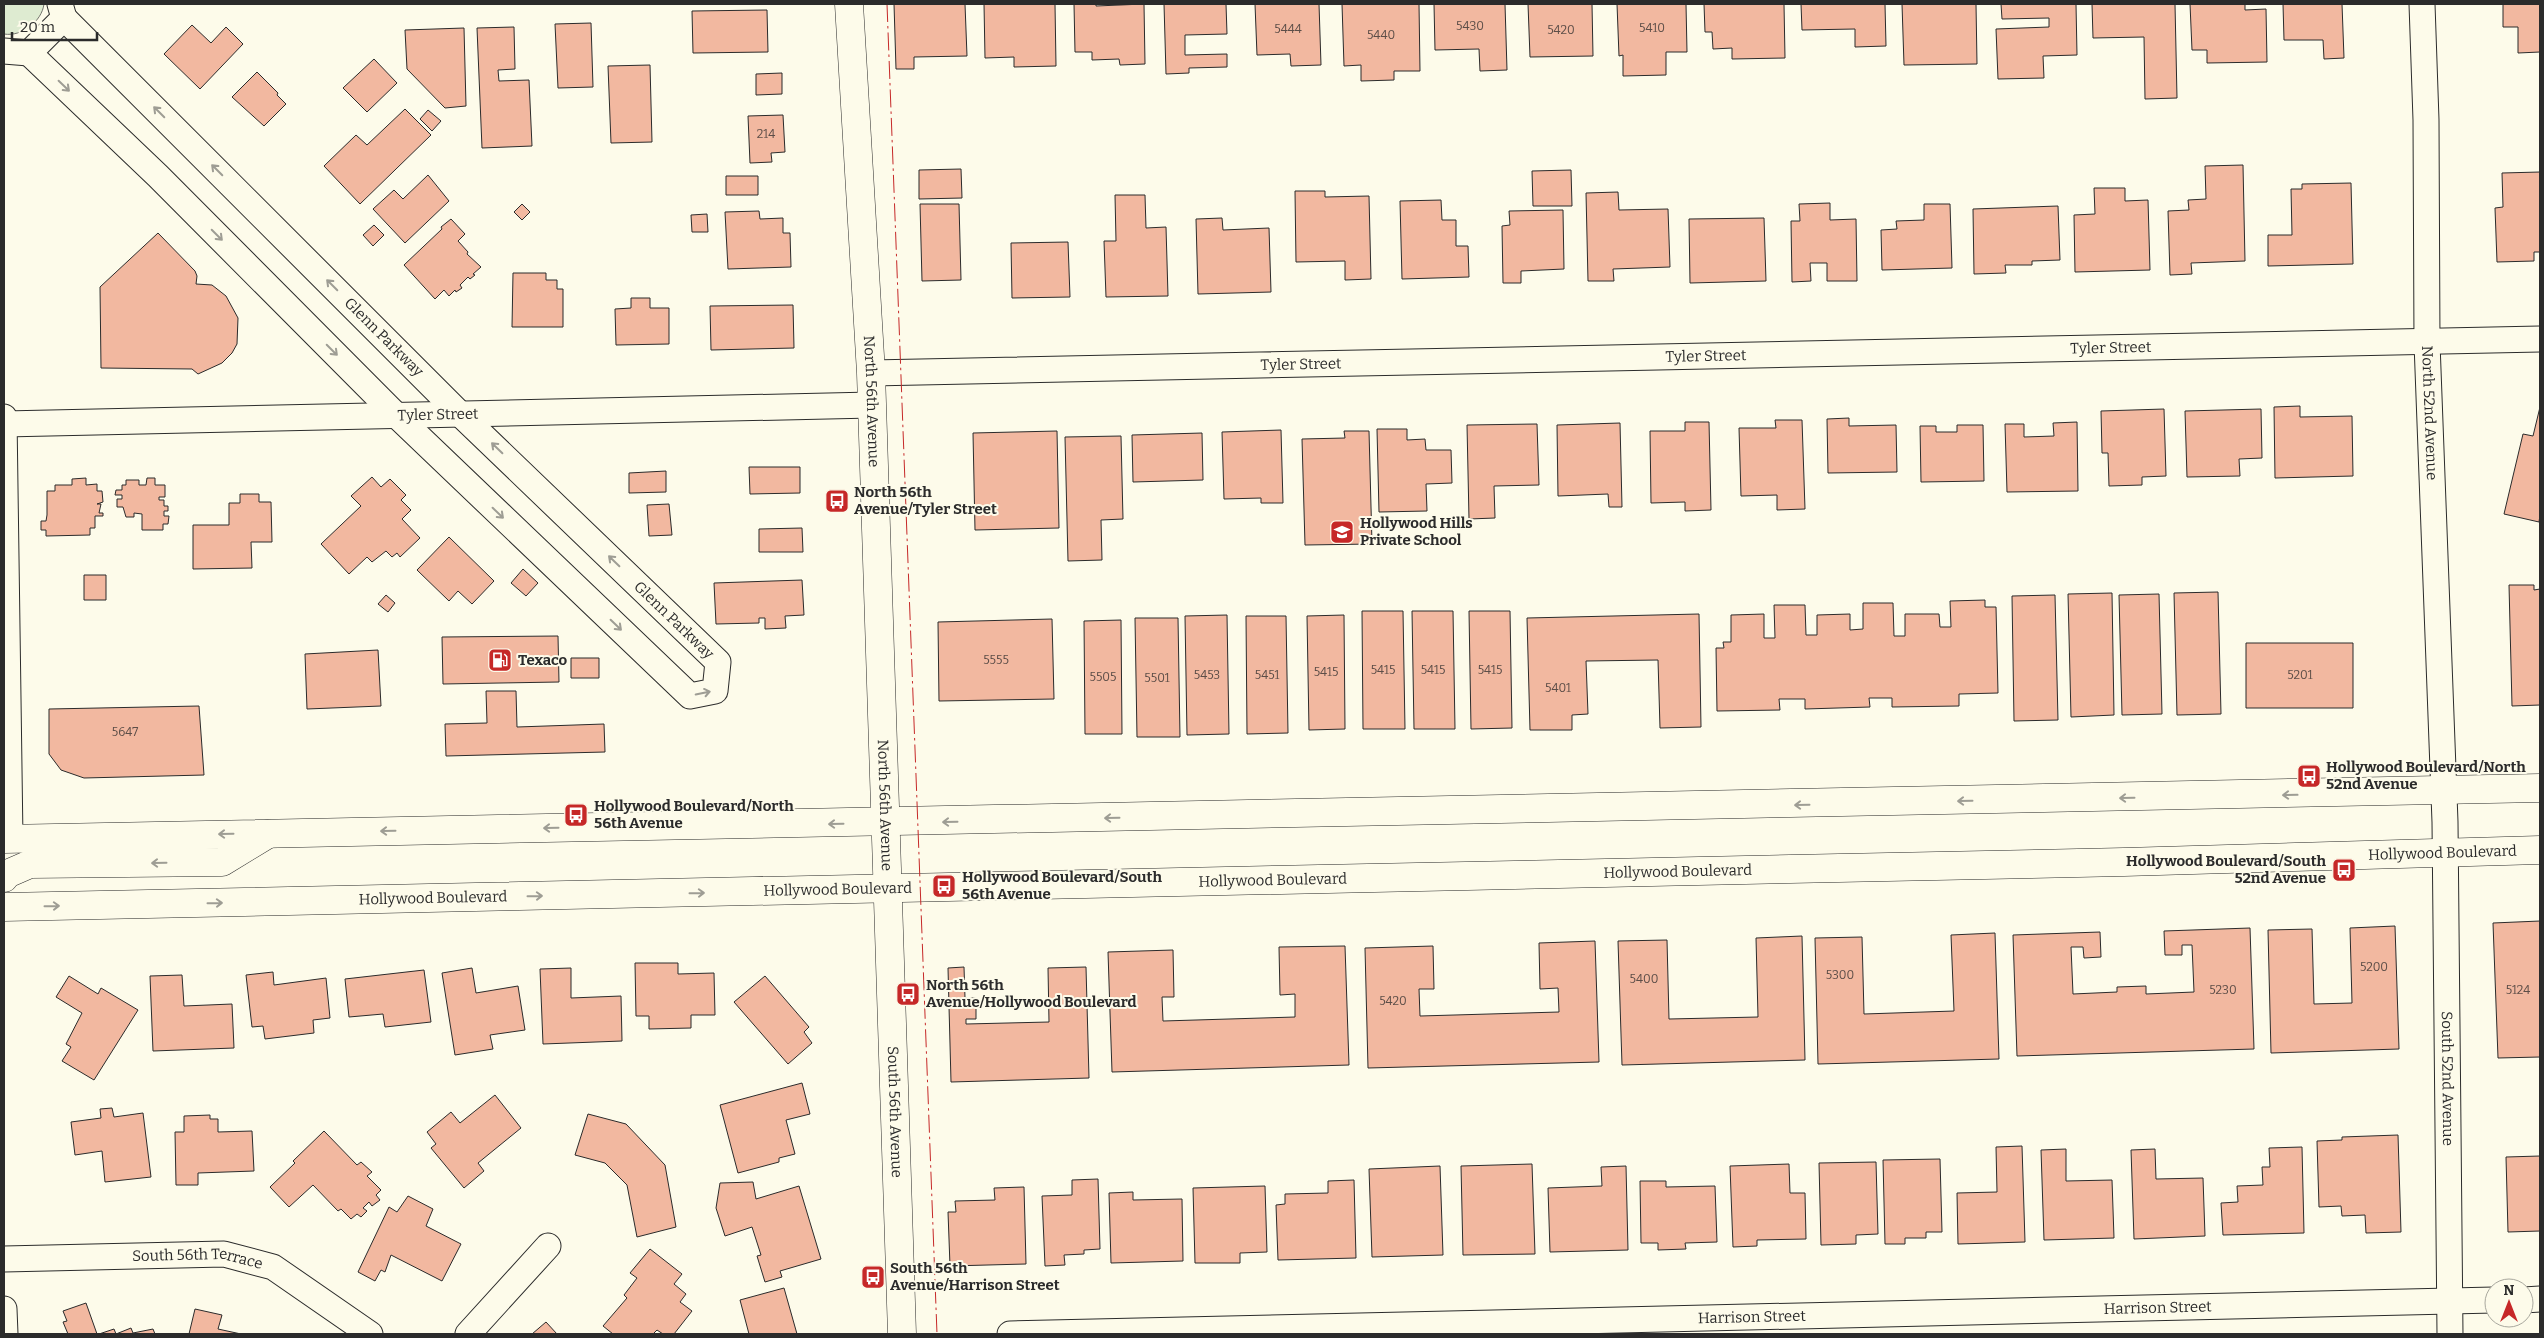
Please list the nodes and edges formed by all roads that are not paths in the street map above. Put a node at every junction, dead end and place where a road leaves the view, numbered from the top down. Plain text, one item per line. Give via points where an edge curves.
1 (849, 4) edge
2 (2422, 4) edge
3 (62, 11) edge
4 (4, 50) edge
5 (29, 53) junction
6 (2540, 340) edge
7 (2427, 343) junction
8 (872, 373) junction
9 (872, 404) junction
10 (459, 412) junction
11 (395, 414) junction
12 (4, 417) edge
13 (4, 424) edge
14 (2540, 788) edge
15 (2443, 791) junction
16 (2444, 822) joint
17 (885, 823) junction
18 (269, 833) junction
19 (7, 839) edge
20 (2540, 850) edge
21 (2445, 853) junction
22 (4, 878) edge
23 (887, 889) junction
24 (4, 907) edge
25 (548, 1246) dead end
26 (4, 1259) edge
27 (2484, 1300) edge
28 (2450, 1301) junction
29 (4, 1309) edge
30 (5, 1334) edge
31 (370, 1334) edge
32 (468, 1334) edge
33 (902, 1334) edge
34 (1010, 1334) edge
35 (2450, 1334) edge

1 - 8 main road, North 56th Avenue
2 - 7 street, North 52nd Avenue
3 - 5 street
10 -> 3 street, Glenn Parkway
4 - 5 street
5 -> 11 street, Glenn Parkway via 158,176
6 - 7 street, Tyler Street
7 - 8 street, Tyler Street
7 - 15 street, North 52nd Avenue
8 - 9 main road, North 56th Avenue
9 - 10 street, Tyler Street
9 - 17 main road, North 56th Avenue
10 - 11 street, Tyler Street
11 -> 10 street, Glenn Parkway via 690,696 715,690 718,662
11 - 13 street, Tyler Street
12 - 13 street
13 - 19 street
14 - 15 main road
15 - 16 street, North 52nd Avenue
15 -> 17 main road
16 - 21 street, South 52nd Avenue
17 -> 18 main road
17 - 23 main road, North 56th Avenue
18 -> 19 main road
18 -> 22 main road via 222,862 30,864
20 - 21 main road, Hollywood Boulevard
21 - 23 main road, Hollywood Boulevard
21 - 28 street, South 52nd Avenue
24 -> 23 main road, Hollywood Boulevard
23 - 33 main road, South 56th Avenue
25 - 32 street
26 - 31 street, South 56th Terrace via 224,1254 273,1267
27 - 28 street, Harrison Street
28 - 34 street, Harrison Street
28 - 35 street, South 52nd Avenue
29 - 30 street

